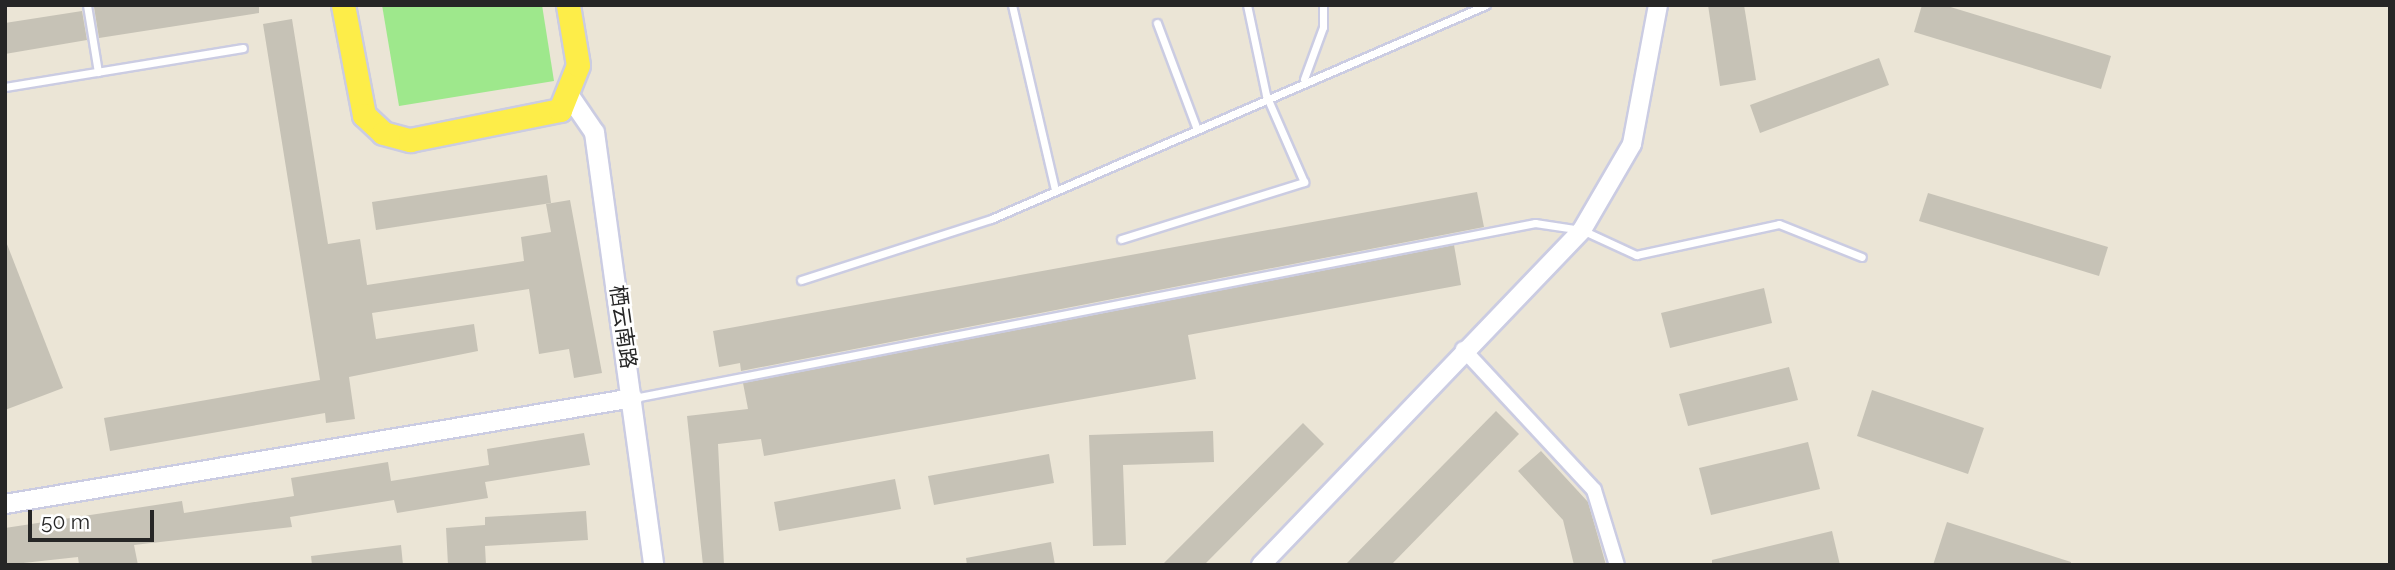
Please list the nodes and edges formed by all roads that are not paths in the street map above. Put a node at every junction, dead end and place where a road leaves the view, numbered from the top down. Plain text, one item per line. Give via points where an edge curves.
1 (87, 5) edge
2 (343, 5) edge
3 (568, 5) edge
4 (1012, 5) edge
5 (1247, 5) edge
6 (1323, 5) edge
7 (1486, 5) edge
8 (1658, 5) edge
9 (1157, 23) dead end
10 (243, 48) dead end
11 (98, 72) junction
12 (1304, 79) junction
13 (5, 88) edge
14 (1266, 95) junction
15 (570, 97) junction
16 (1196, 127) junction
17 (1055, 190) junction
18 (1581, 230) junction
19 (1121, 239) dead end
20 (1862, 257) dead end
21 (801, 280) dead end
22 (1463, 349) junction
23 (633, 398) junction
24 (5, 504) edge
25 (653, 565) edge
26 (1261, 565) edge
27 (1617, 565) edge

1 - 11 lane
2 - 15 main road via 359,102 383,133 410,139 547,117
3 - 15 main road via 578,65
4 - 17 lane
5 - 14 lane
6 - 12 lane via 1323,27
7 - 12 lane
8 - 18 street via 1632,144
9 - 16 lane
10 - 11 lane
11 - 13 lane
12 - 14 lane
14 - 16 lane
14 - 19 lane via 1304,182
15 - 23 main road, 栖云南路 via 594,132
16 - 17 lane
17 - 21 lane via 991,219
18 - 20 lane via 1636,255 1779,224
18 - 22 street
18 - 23 lane via 1535,223
22 - 26 street
22 - 27 street via 1594,489
23 - 24 street
23 - 25 main road, 栖云南路

